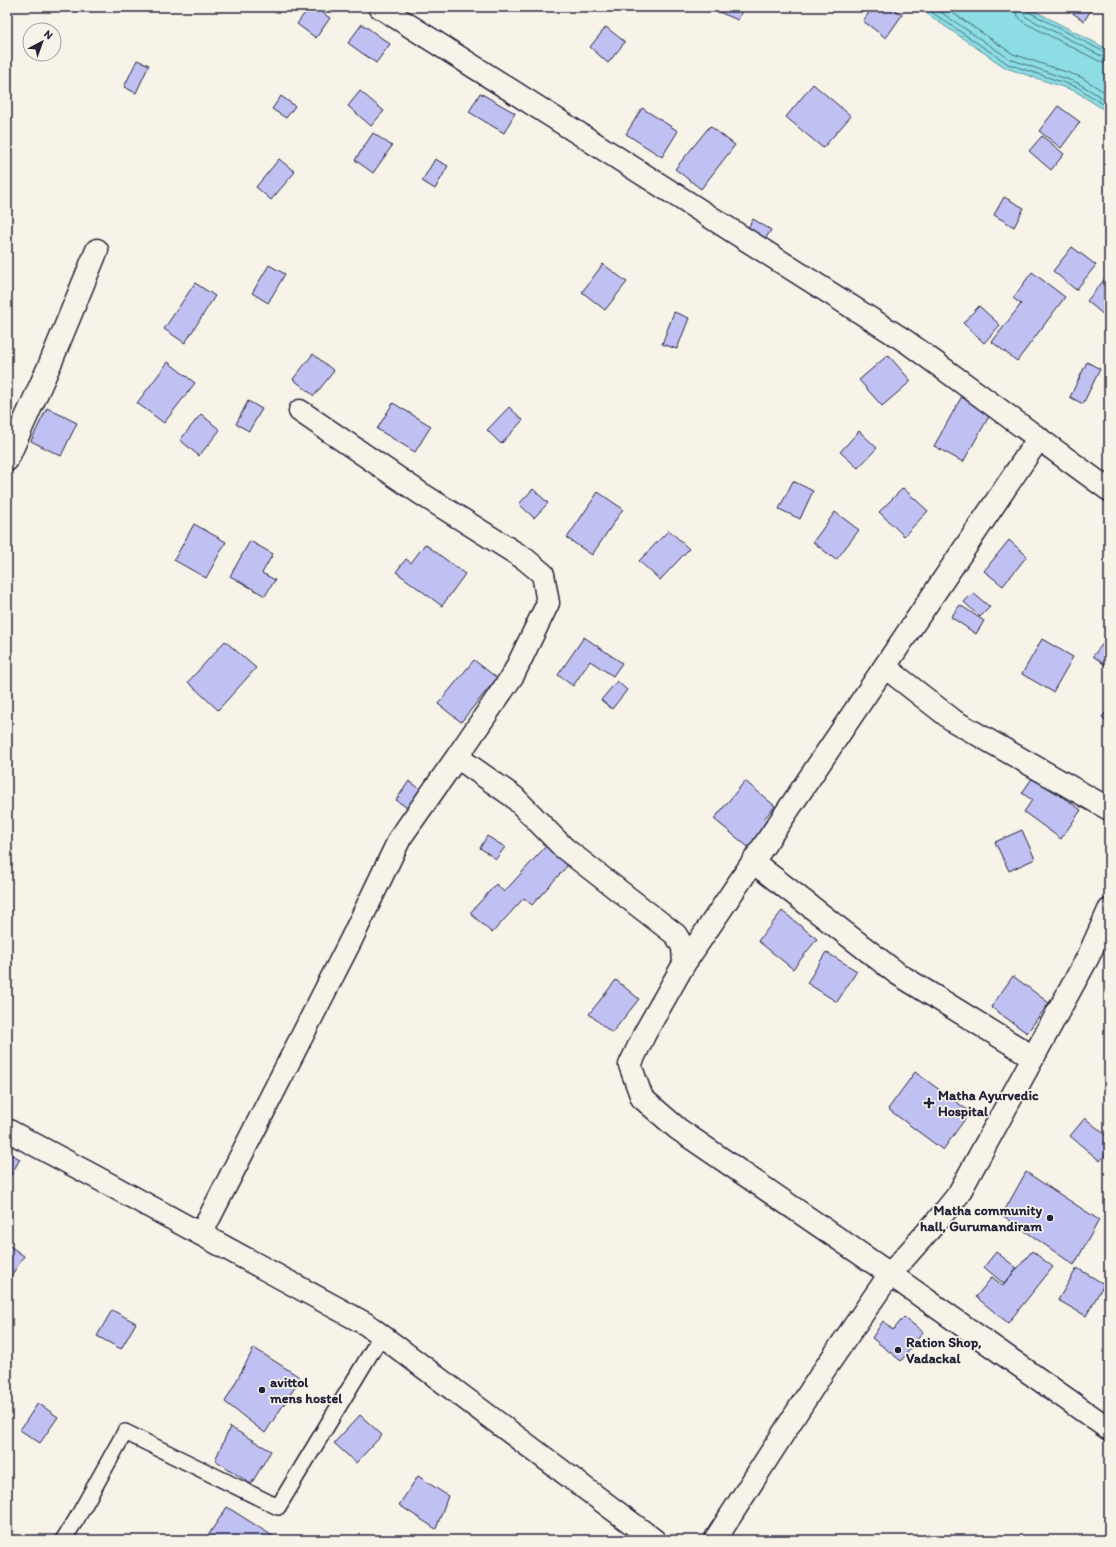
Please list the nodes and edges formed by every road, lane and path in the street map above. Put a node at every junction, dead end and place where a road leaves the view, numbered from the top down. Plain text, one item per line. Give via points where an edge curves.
1 (380, 7) edge
2 (97, 250) dead end
3 (300, 411) dead end
4 (1039, 438) junction
5 (7, 460) edge
6 (1109, 490) edge
7 (885, 667) junction
8 (457, 757) junction
9 (1109, 809) edge
10 (753, 862) junction
11 (1109, 910) edge
12 (684, 964) junction
13 (1033, 1057) junction
14 (7, 1130) edge
15 (201, 1234) junction
16 (890, 1274) junction
17 (381, 1336) junction
18 (1109, 1429) edge
19 (63, 1540) edge
20 (654, 1540) edge
21 (715, 1540) edge

1 - 4 street via 907,342
2 - 5 street
3 - 8 street via 420,493 525,559 543,574 548,603 513,674
4 - 6 street
4 - 7 street
7 - 9 street via 954,721
7 - 10 street
8 - 12 street via 514,797 564,848 676,935 682,947
8 - 15 street via 400,838 351,940
10 - 12 street
10 - 13 street via 898,974
11 - 13 street via 1088,957
12 - 16 street via 630,1065 642,1098 678,1129
13 - 16 street via 958,1195
14 - 15 street
15 - 17 street via 366,1324
16 - 18 street
16 - 21 street via 822,1373
17 - 19 lane via 278,1507 125,1432
17 - 20 street

